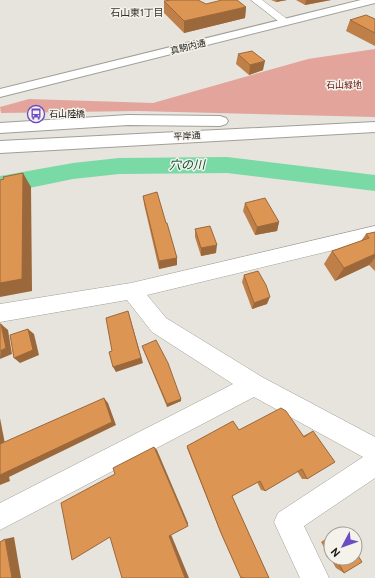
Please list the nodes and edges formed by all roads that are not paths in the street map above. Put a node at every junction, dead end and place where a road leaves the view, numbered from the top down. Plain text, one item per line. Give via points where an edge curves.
1 (256, 0) edge
2 (375, 0) edge
3 (286, 22) junction
4 (266, 28) junction
5 (0, 84) edge
6 (0, 93) edge
7 (0, 103) edge
8 (375, 127) edge
9 (0, 128) edge
10 (0, 147) edge
11 (375, 233) edge
12 (131, 290) junction
13 (0, 313) edge
14 (254, 385) junction
15 (375, 450) edge
16 (375, 463) edge
17 (0, 518) edge
18 (315, 578) edge

1 - 3 street
2 - 3 main road, 真駒内通
3 - 4 main road, 真駒内通
4 - 5 main road via 235,30
4 - 6 main road, 真駒内通
4 - 7 main road via 243,38
8 - 9 main road, 平岸通 via 289,122 128,120
8 - 10 main road, 平岸通
11 - 12 street
12 - 13 street
12 - 14 street via 159,325
14 - 15 street
14 - 17 street
16 - 18 street via 287,522

